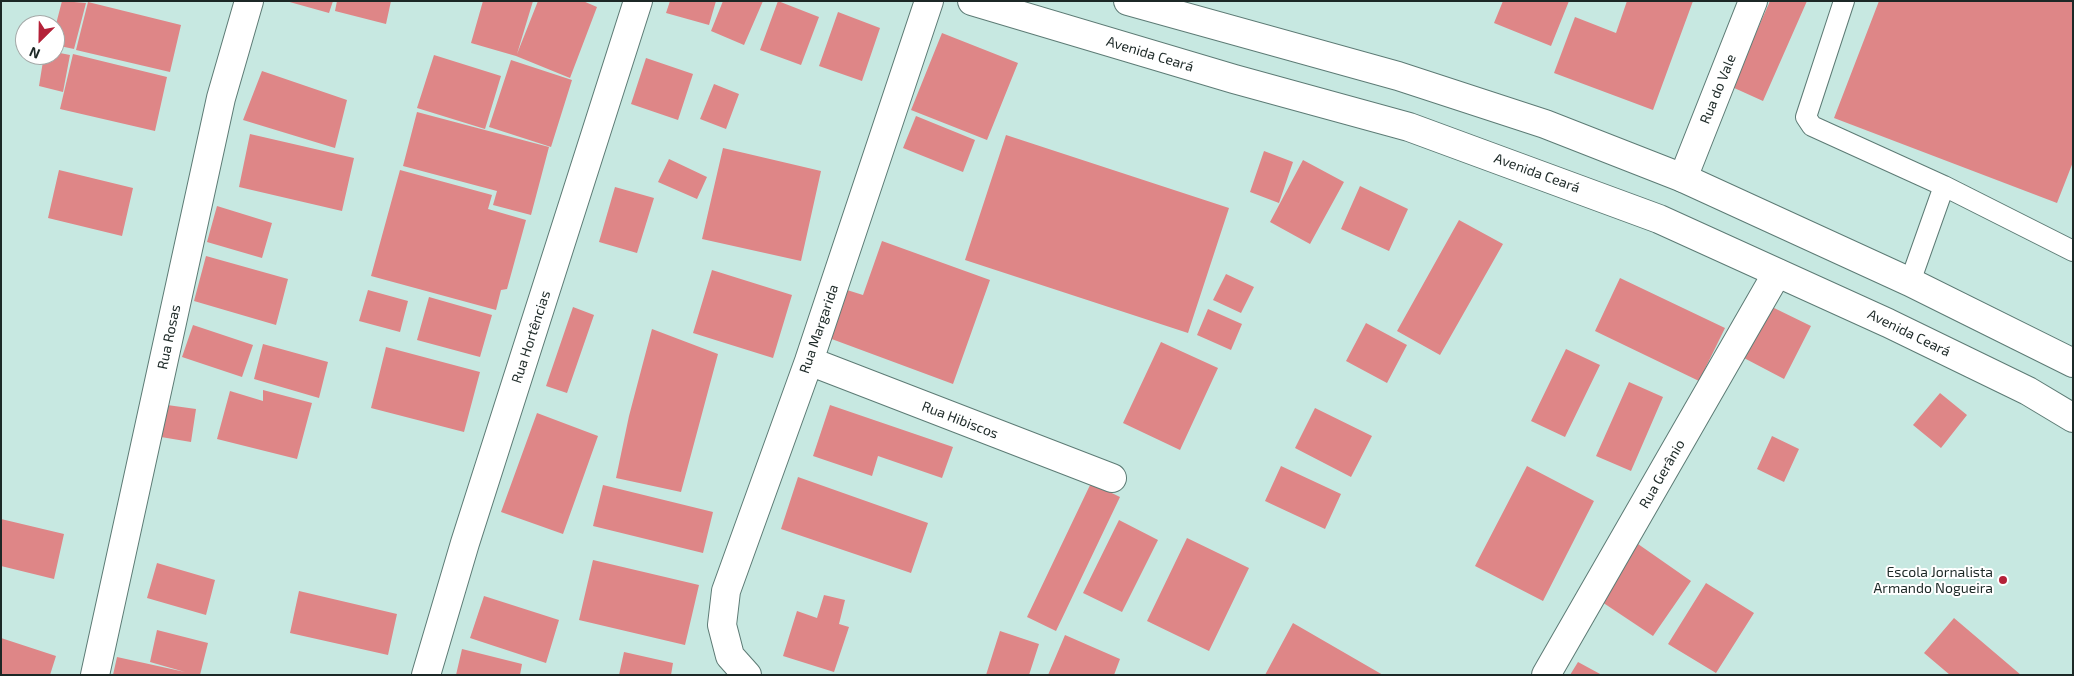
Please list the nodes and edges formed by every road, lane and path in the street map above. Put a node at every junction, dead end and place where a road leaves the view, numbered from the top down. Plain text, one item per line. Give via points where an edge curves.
1 (249, 1) edge
2 (638, 1) edge
3 (929, 1) edge
4 (972, 1) edge
5 (1128, 1) edge
6 (1753, 1) edge
7 (1844, 1) edge
8 (1683, 178) junction
9 (1944, 186) junction
10 (2073, 251) edge
11 (1777, 273) junction
12 (1910, 282) junction
13 (809, 361) junction
14 (2073, 364) edge
15 (2073, 418) edge
16 (1112, 478) dead end
17 (739, 666) edge
18 (95, 675) edge
19 (426, 675) edge
20 (1546, 675) edge

1 - 18 street, Rua Rosas via 221,98
2 - 19 street, Rua Hortências via 465,542
3 - 13 street, Rua Margarida
4 - 11 street, Avenida Ceará via 1409,127 1659,219
5 - 8 street via 1398,76 1544,124
6 - 8 street, Rua do Vale
7 - 9 lane via 1806,117 1812,126
8 - 12 street
9 - 10 lane
9 - 12 lane
11 - 15 street, Avenida Ceará via 2028,391
11 - 20 street, Rua Gerânio
12 - 14 street
13 - 16 street, Rua Hibiscos
13 - 17 street, Rua Margarida via 726,591 722,625

